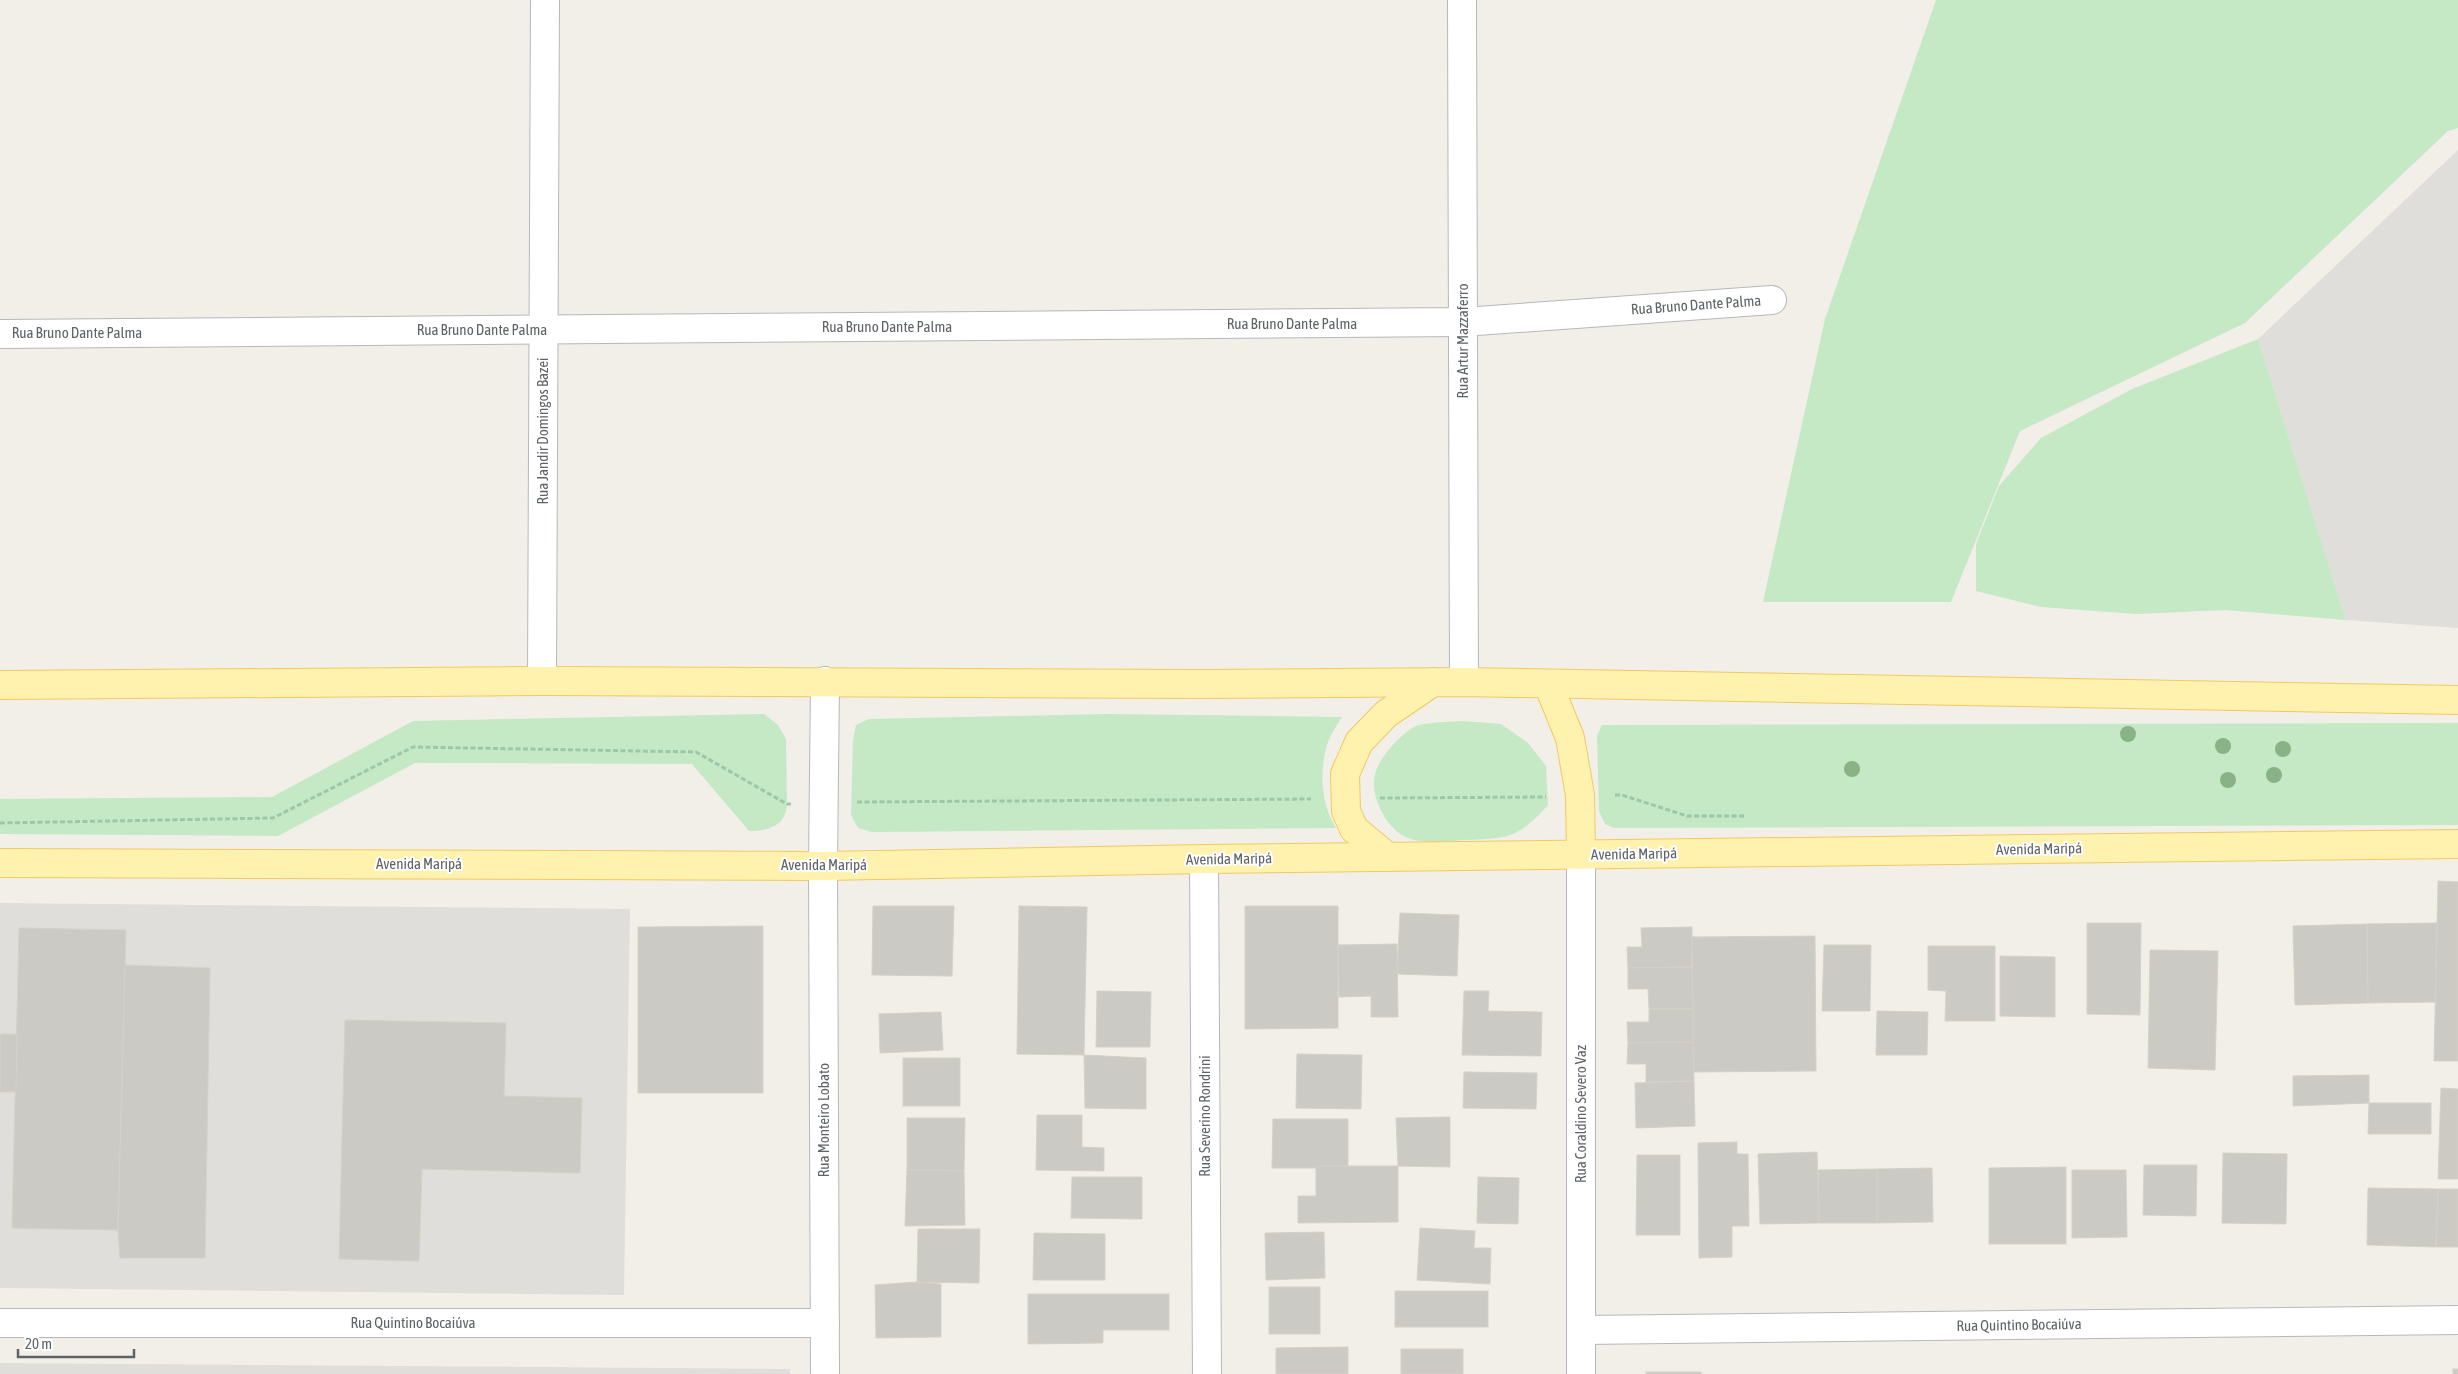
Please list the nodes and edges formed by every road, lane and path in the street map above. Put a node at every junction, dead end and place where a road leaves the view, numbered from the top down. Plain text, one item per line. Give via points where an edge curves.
1 (545, 0) edge
2 (1462, 0) edge
3 (1772, 300) dead end
4 (1463, 322) junction
5 (544, 329) junction
6 (0, 334) edge
7 (542, 681) junction
8 (825, 681) junction
9 (1433, 682) junction
10 (1464, 682) junction
11 (1548, 684) junction
12 (0, 685) edge
13 (2458, 700) edge
14 (1580, 795) junction
15 (1346, 798) junction
16 (824, 802) junction
17 (1746, 816) dead end
18 (0, 823) edge
19 (2458, 844) edge
20 (1580, 855) junction
21 (1388, 857) junction
22 (1204, 859) junction
23 (0, 863) edge
24 (823, 866) junction
25 (2458, 1320) edge
26 (0, 1323) edge
27 (825, 1323) junction
28 (1580, 1330) junction
29 (825, 1374) edge
30 (1207, 1374) edge
31 (1580, 1374) edge

1 - 5 street, Rua Jandir Domingos Bazei
2 - 4 street, Rua Artur Mazzaferro
3 - 4 street, Rua Bruno Dante Palma
4 - 5 street, Rua Bruno Dante Palma
4 - 10 street, Rua Artur Mazzaferro
5 - 6 street, Rua Bruno Dante Palma
5 - 7 street, Rua Jandir Domingos Bazei
7 - 8 main road
7 - 12 main road
8 - 9 main road
8 - 16 street, Rua Monteiro Lobato
9 - 10 main road
9 - 15 main road via 1386,714 1360,742 1345,774
10 - 11 main road
11 - 13 main road
11 - 14 main road via 1570,738
14 - 15 path
14 - 17 path via 1622,795 1687,816
14 - 20 main road
15 - 16 path via 1212,802
15 - 21 main road via 1346,811 1354,829
16 - 18 path via 787,804 696,752 413,747 273,818
16 - 24 street, Rua Monteiro Lobato
19 - 20 main road, Avenida Maripá
20 - 21 main road, Avenida Maripá
20 - 28 street, Rua Coraldino Severo Vaz
21 - 22 main road, Avenida Maripá
22 - 24 main road, Avenida Maripá
22 - 30 street, Rua Severino Rondrini
23 - 24 main road, Avenida Maripá
24 - 27 street, Rua Monteiro Lobato
25 - 28 street, Rua Quintino Bocaiúva
26 - 27 street, Rua Quintino Bocaiúva
27 - 29 street, Rua Monteiro Lobato
28 - 31 street, Rua Coraldino Severo Vaz

